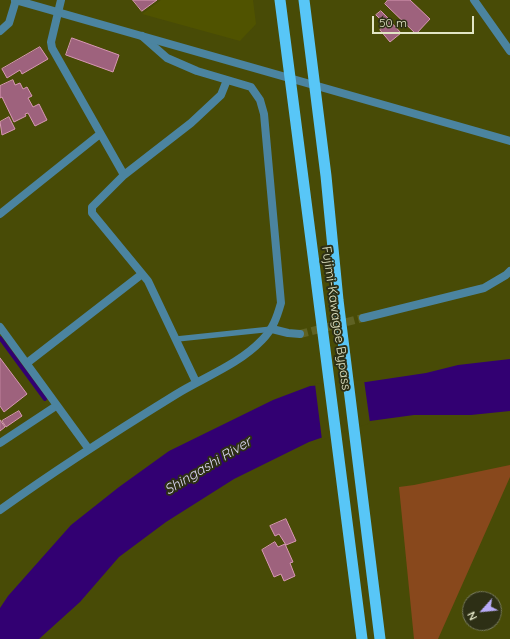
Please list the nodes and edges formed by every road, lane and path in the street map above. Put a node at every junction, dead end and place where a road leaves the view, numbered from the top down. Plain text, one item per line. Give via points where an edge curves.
1 (15, 0) edge
2 (61, 0) edge
3 (280, 0) edge
4 (304, 0) edge
5 (474, 0) edge
6 (58, 13) junction
7 (0, 30) edge
8 (142, 36) junction
9 (507, 41) edge
10 (510, 50) edge
11 (290, 77) junction
12 (227, 80) junction
13 (314, 85) junction
14 (100, 134) junction
15 (510, 142) edge
16 (124, 175) junction
17 (0, 214) edge
18 (510, 271) edge
19 (142, 274) junction
20 (363, 318) tunnel mouth
21 (0, 327) edge
22 (272, 329) junction
23 (300, 334) tunnel mouth
24 (177, 339) junction
25 (27, 363) junction
26 (196, 382) junction
27 (56, 406) junction
28 (0, 443) edge
29 (88, 448) junction
30 (0, 510) edge
31 (362, 639) edge
32 (380, 639) edge

1 - 6 street
1 - 7 street via 9,23
2 - 6 street
3 - 11 highway, Fujimi-Kawagoe Bypass
4 - 13 highway, Fujimi-Kawagoe Bypass
5 - 9 street
6 - 8 street
6 - 14 street via 52,48
8 - 11 street
8 - 12 street via 167,58
9 - 10 street
11 - 13 street
11 - 31 highway, Fujimi-Kawagoe Bypass
12 - 16 street via 221,94 196,118
12 - 22 street via 250,87 260,100 264,114 281,303
13 - 15 street via 341,95
13 - 32 highway, Fujimi-Kawagoe Bypass
14 - 16 street
14 - 17 street
16 - 19 street via 92,208 92,213
18 - 20 street via 484,288
19 - 24 street
19 - 25 street
21 - 25 street
22 - 23 street
22 - 24 lane
22 - 26 street via 241,359
24 - 26 street
25 - 27 street via 49,392
26 - 29 street
27 - 28 street
27 - 29 street
29 - 30 street

